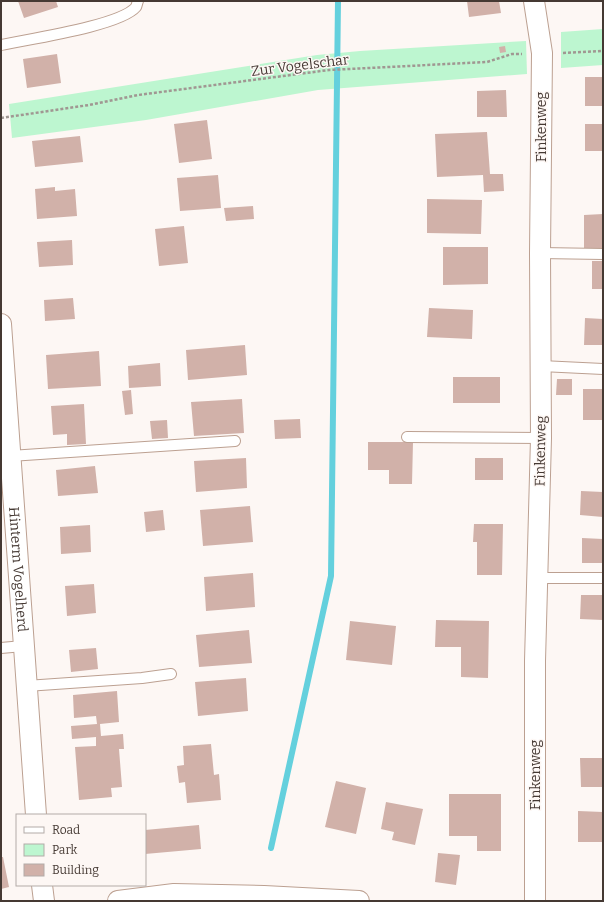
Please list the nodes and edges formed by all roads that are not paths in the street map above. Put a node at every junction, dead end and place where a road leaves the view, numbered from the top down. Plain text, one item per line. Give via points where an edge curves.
1 (138, 1) edge
2 (534, 1) edge
3 (1, 45) edge
4 (540, 253) junction
5 (603, 254) edge
6 (1, 324) edge
7 (541, 366) junction
8 (603, 369) edge
9 (407, 437) dead end
10 (541, 438) junction
11 (235, 440) dead end
12 (10, 456) junction
13 (537, 578) junction
14 (603, 578) edge
15 (24, 646) junction
16 (1, 648) edge
17 (171, 674) dead end
18 (26, 686) junction
19 (36, 814) edge
20 (42, 886) edge
21 (44, 901) edge
22 (118, 901) edge
23 (359, 901) edge
24 (535, 901) edge

1 - 3 lane via 136,7 104,23
2 - 4 street, Finkenweg via 542,53
4 - 5 lane
4 - 7 street, Finkenweg
6 - 12 street, Hinterm Vogelherd
7 - 8 lane
7 - 10 street, Finkenweg
9 - 10 lane
10 - 13 street, Finkenweg
11 - 12 lane
12 - 15 street, Hinterm Vogelherd
13 - 14 lane
13 - 24 street, Finkenweg
15 - 16 lane
15 - 18 street, Hinterm Vogelherd
17 - 18 lane
18 - 19 street, Hinterm Vogelherd
20 - 21 street
22 - 23 street via 174,894

